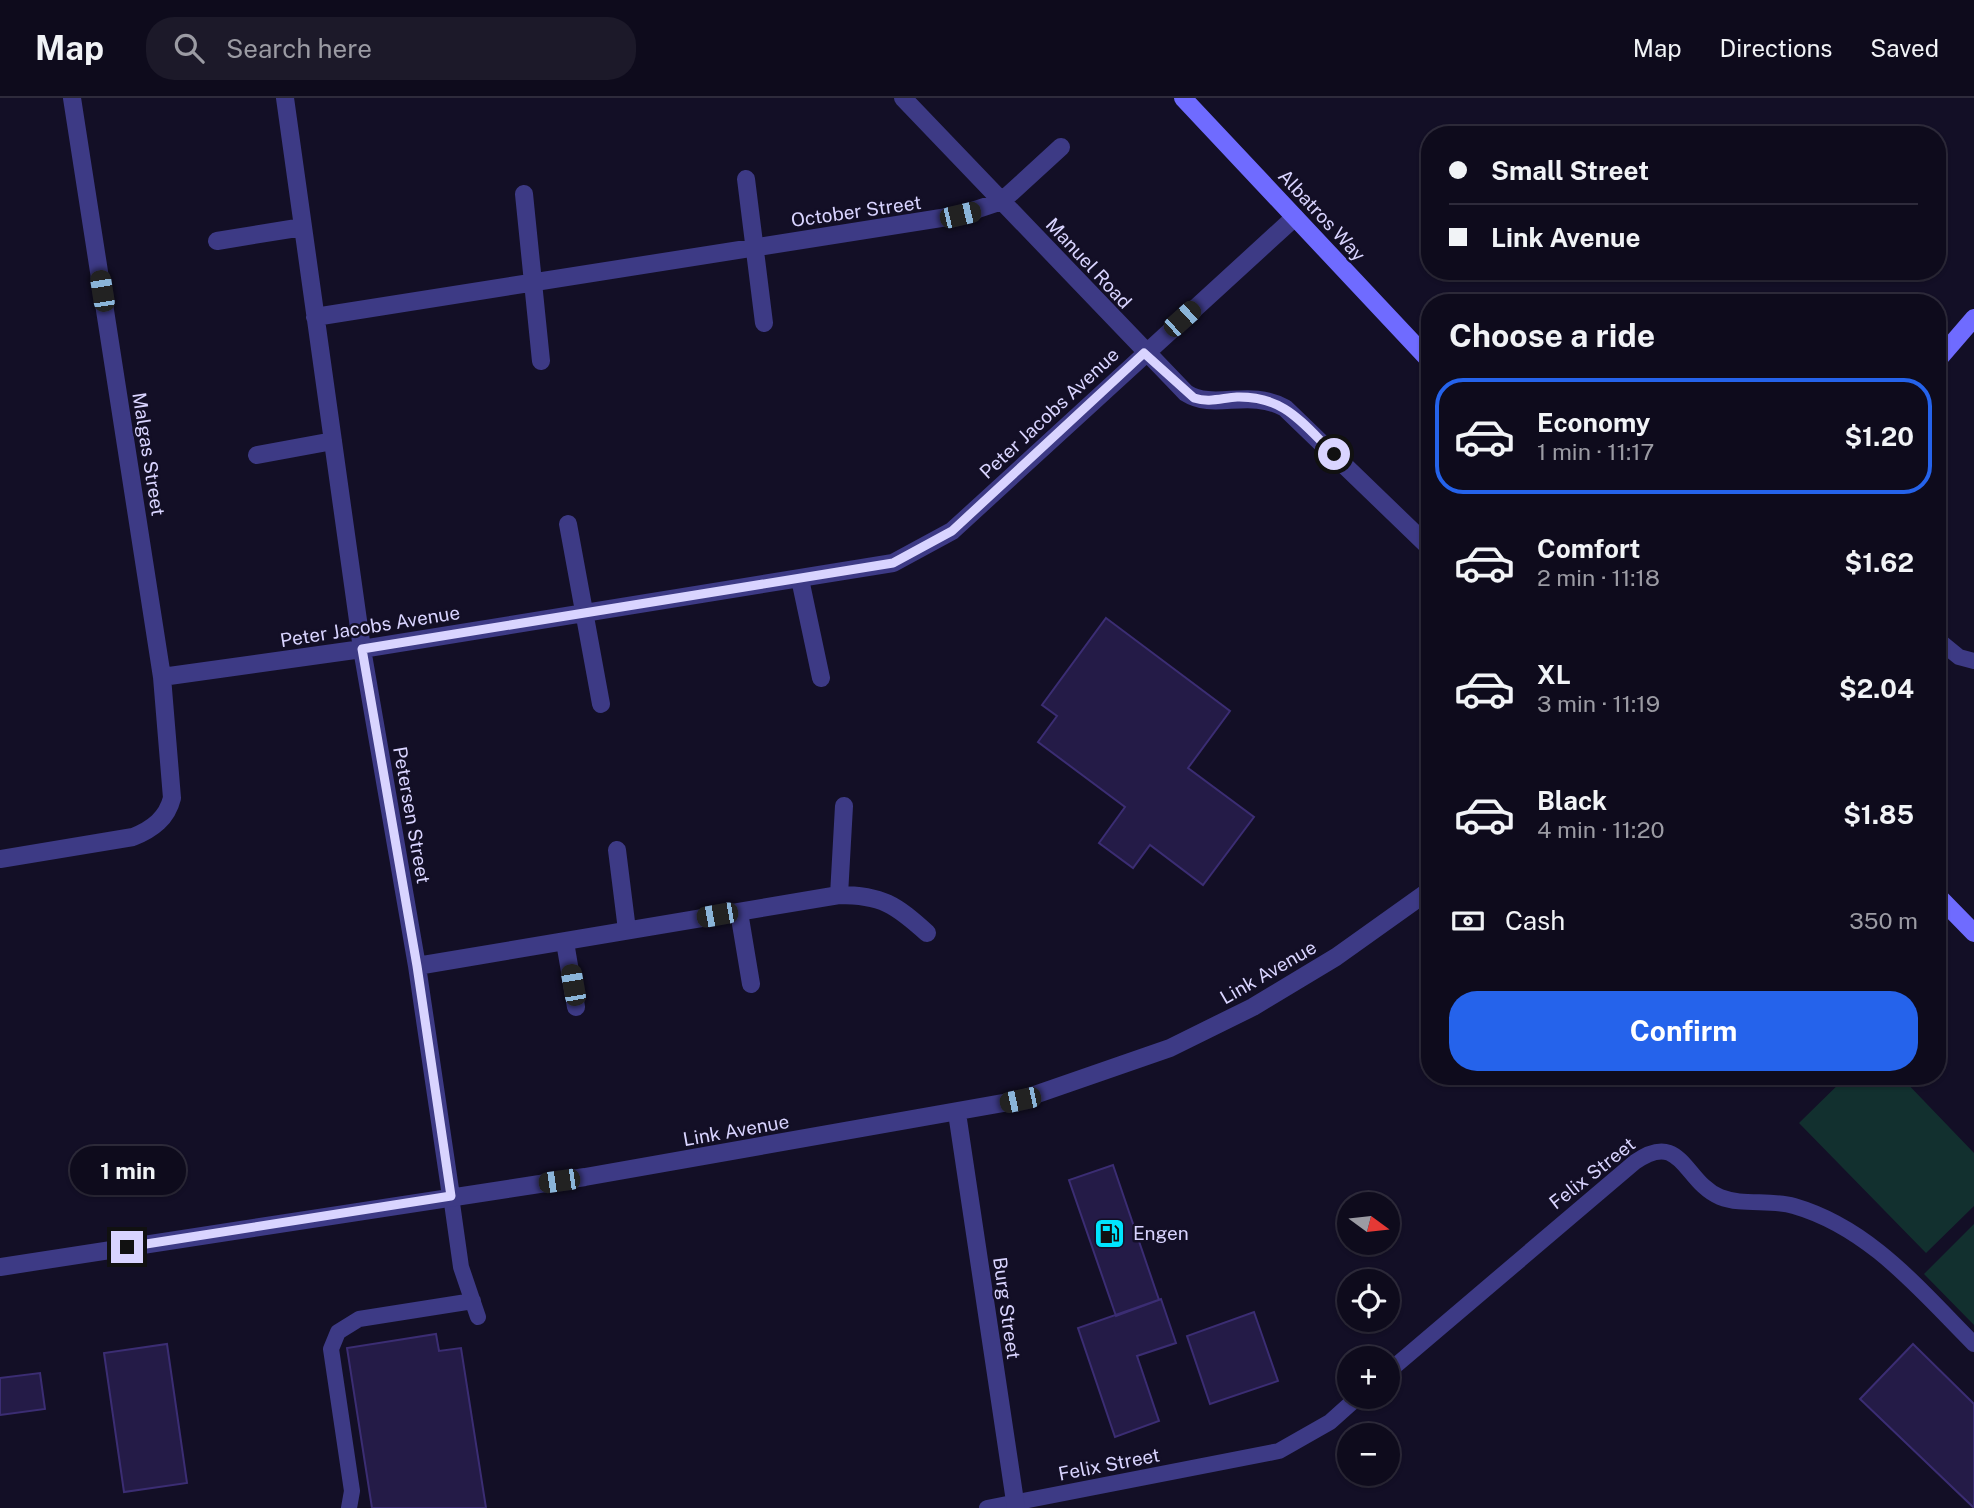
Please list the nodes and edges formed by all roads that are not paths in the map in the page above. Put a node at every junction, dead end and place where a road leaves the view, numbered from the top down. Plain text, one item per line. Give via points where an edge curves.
1 (72, 98) edge
2 (285, 98) edge
3 (903, 98) edge
4 (1183, 98) edge
5 (1061, 147) dead end
6 (746, 179) dead end
7 (524, 194) dead end
8 (1002, 201) junction
9 (1295, 217) junction
10 (303, 227) junction
11 (217, 241) dead end
12 (755, 246) junction
13 (532, 281) junction
14 (316, 317) junction
15 (1974, 318) edge
16 (764, 323) dead end
17 (1421, 351) edge
18 (1946, 351) edge
19 (1144, 353) junction
20 (541, 361) dead end
21 (333, 441) junction
22 (257, 454) dead end
23 (568, 524) dead end
24 (1421, 539) edge
25 (800, 579) junction
26 (583, 614) junction
27 (1946, 646) edge
28 (362, 649) junction
29 (1974, 661) edge
30 (162, 677) junction
31 (821, 678) dead end
32 (601, 704) dead end
33 (844, 806) dead end
34 (617, 850) dead end
35 (0, 859) edge
36 (839, 895) junction
37 (1421, 896) edge
38 (1946, 904) edge
39 (739, 912) junction
40 (627, 930) junction
41 (927, 933) dead end
42 (1974, 933) edge
43 (565, 942) junction
44 (417, 966) junction
45 (751, 984) dead end
46 (576, 1007) dead end
47 (957, 1113) junction
48 (451, 1196) junction
49 (0, 1267) edge
50 (1974, 1344) edge
51 (1400, 1362) edge
52 (1344, 1409) edge
53 (1016, 1506) edge
54 (349, 1508) edge
55 (986, 1508) edge

1 - 30 street, Malgas Street
2 - 10 street, Petersen Street
3 - 8 street, Manuel Road
4 - 9 street, Albatros Way
5 - 8 street
6 - 12 street
7 - 13 street
8 - 12 street, October Street via 937,220
8 - 19 street, Manuel Road
9 - 17 street, Albatros Way
9 - 19 street, Peter Jacobs Avenue
10 - 11 street
10 - 14 street, Petersen Street
12 - 13 street, October Street
12 - 16 street
13 - 14 street, October Street
13 - 20 street
14 - 21 street, Petersen Street
15 - 18 street
19 - 24 street, Manuel Road via 1194,398 1257,397 1285,408
19 - 25 street, Peter Jacobs Avenue via 952,531 893,563
21 - 22 street
21 - 28 street, Petersen Street
23 - 26 street
25 - 26 street, Peter Jacobs Avenue
25 - 31 street
26 - 28 street, Peter Jacobs Avenue
26 - 32 street
27 - 29 lane
28 - 30 street, Peter Jacobs Avenue
28 - 44 street, Petersen Street
30 - 35 street, Malgas Street via 173,785 165,816 134,837
33 - 36 street
34 - 40 street
36 - 39 street
36 - 41 street via 871,895 903,912
37 - 47 street, Link Avenue via 1253,1007 1170,1048 1032,1097
38 - 42 street
39 - 40 street
39 - 45 street
40 - 43 street
43 - 44 street
43 - 46 street
44 - 48 street, Petersen Street
47 - 48 street, Link Avenue
47 - 53 street, Burg Street
48 - 49 street, Link Avenue
48 - 54 lane via 461,1268 475,1309 359,1319 348,1323 333,1340 352,1492
50 - 51 lane, Felix Street via 1893,1264 1853,1232 1792,1205 1723,1198 1705,1189 1677,1156 1663,1150 1635,1162
52 - 53 lane, Felix Street via 1279,1451
53 - 55 lane, Felix Street

